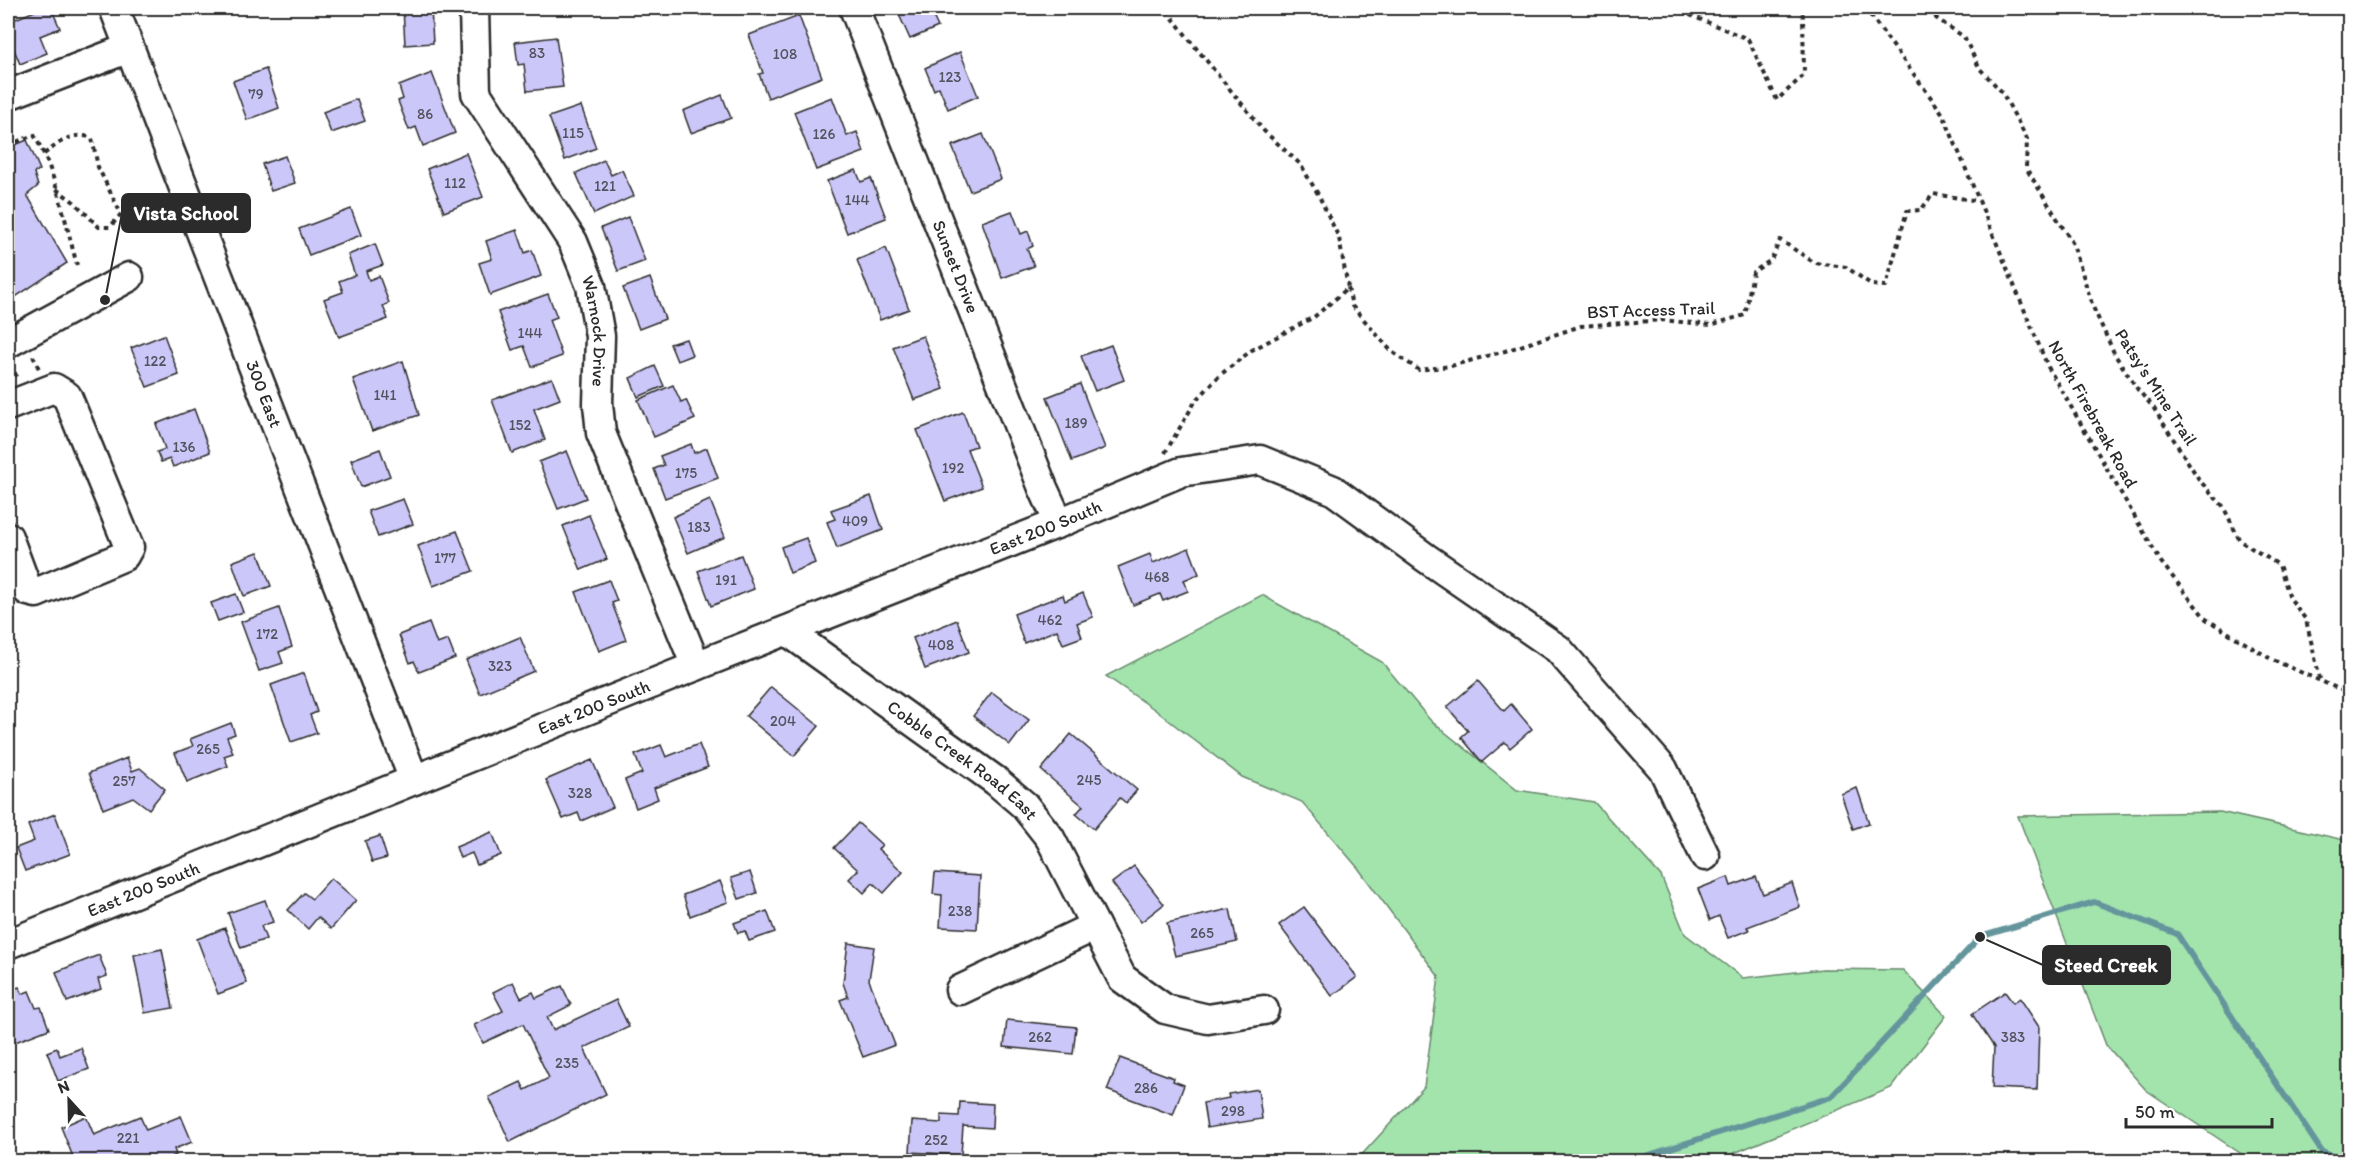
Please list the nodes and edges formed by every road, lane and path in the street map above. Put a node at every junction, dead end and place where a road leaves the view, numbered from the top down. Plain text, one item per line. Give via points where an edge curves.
1 (114, 8) edge
2 (474, 8) edge
3 (854, 8) edge
4 (1167, 8) edge
5 (1673, 8) edge
6 (1800, 8) edge
7 (1865, 8) edge
8 (1932, 8) edge
9 (129, 48) junction
10 (8, 95) edge
11 (8, 145) edge
12 (44, 154) junction
13 (56, 189) junction
14 (1979, 202) junction
15 (77, 265) dead end
16 (129, 277) dead end
17 (1347, 288) junction
18 (8, 344) edge
19 (8, 406) edge
20 (1172, 463) junction
21 (1059, 523) junction
22 (8, 537) edge
23 (787, 631) junction
24 (696, 666) junction
25 (2320, 679) junction
26 (2349, 694) edge
27 (414, 780) junction
28 (1705, 856) dead end
29 (1095, 926) junction
30 (8, 944) edge
31 (960, 990) dead end
32 (1264, 1010) dead end

1 - 9 street, 300 East
2 - 24 street, Warnock Drive via 476,93 573,243 591,286 600,336 601,433
3 - 21 street, Sunset Drive
4 - 17 path, BST Access Trail via 1264,131 1300,164 1339,238
5 - 6 path via 1748,39 1777,100 1804,75
7 - 14 path, North Firebreak Road via 1943,114
8 - 25 path, Patsy's Mine Trail via 1936,18 1964,37 1980,69 2007,101 2027,139 2026,168 2073,244 2093,307 2115,355 2200,481 2223,506 2240,541 2279,565 2290,598 2306,620
9 - 10 street
9 - 27 street, 300 East
11 - 12 path via 34,135
12 - 13 path
12 - 13 path via 68,138 81,134 92,138 98,167 121,214 110,227 99,227
13 - 15 path
14 - 17 path, BST Access Trail via 1933,194 1921,210 1907,212 1886,286 1872,285 1846,267 1815,263 1780,240 1771,261 1753,272 1745,315 1710,325 1664,320 1581,326 1451,366 1419,370 1392,352 1352,306
14 - 25 path, North Firebreak Road via 2048,367 2161,562 2206,619 2271,658
16 - 18 street
17 - 20 path via 1314,317 1252,350 1220,375 1195,402
19 - 22 street via 54,388 67,396 129,547 124,556 36,593 28,591
20 - 21 street, East 200 South
20 - 28 street, East 200 South via 1260,460 1333,490 1558,649 1663,769
21 - 23 street, East 200 South
23 - 24 street, East 200 South
23 - 29 street, Cobble Creek Road East via 1024,805 1050,838
24 - 27 street, East 200 South
25 - 26 path, North Firebreak Road
27 - 30 street, East 200 South
29 - 31 street
29 - 32 street, Cobble Creek Road East via 1122,978 1165,1009 1208,1019

